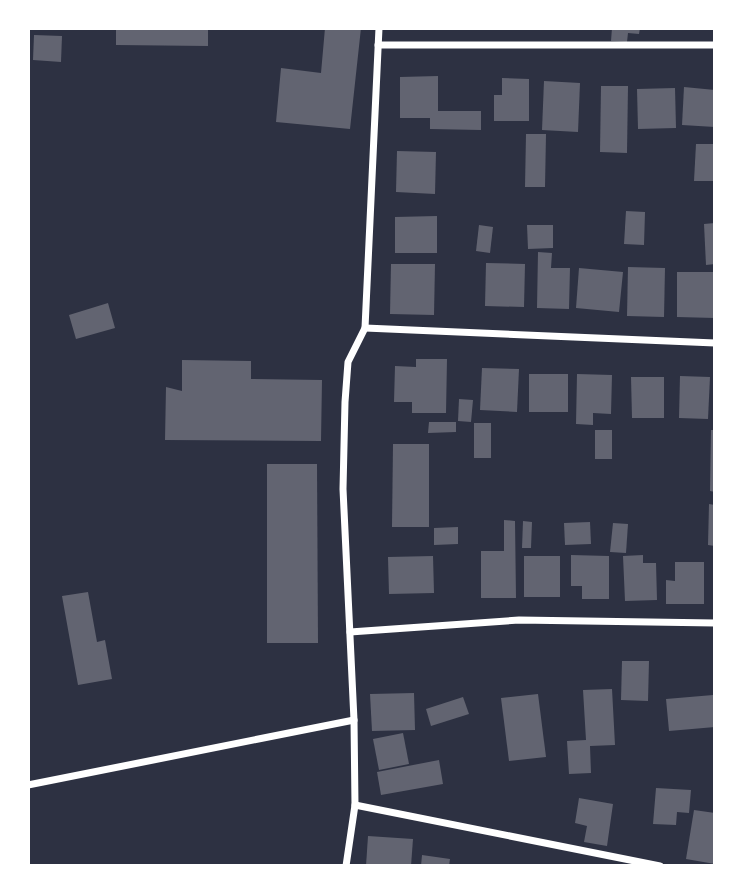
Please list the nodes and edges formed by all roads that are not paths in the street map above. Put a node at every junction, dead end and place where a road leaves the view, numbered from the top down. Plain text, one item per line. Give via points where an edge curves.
1 (379, 28) edge
2 (378, 45) junction
3 (715, 45) edge
4 (365, 328) junction
5 (715, 343) edge
6 (715, 623) edge
7 (350, 632) junction
8 (354, 720) junction
9 (28, 785) edge
10 (355, 805) junction
11 (346, 866) edge
12 (660, 866) edge

1 - 2 street
2 - 3 street
2 - 4 street
4 - 5 street
4 - 7 street via 348,362 345,402 343,489
6 - 7 street via 519,620
7 - 8 street
8 - 9 street
8 - 10 street
10 - 11 street
10 - 12 street

